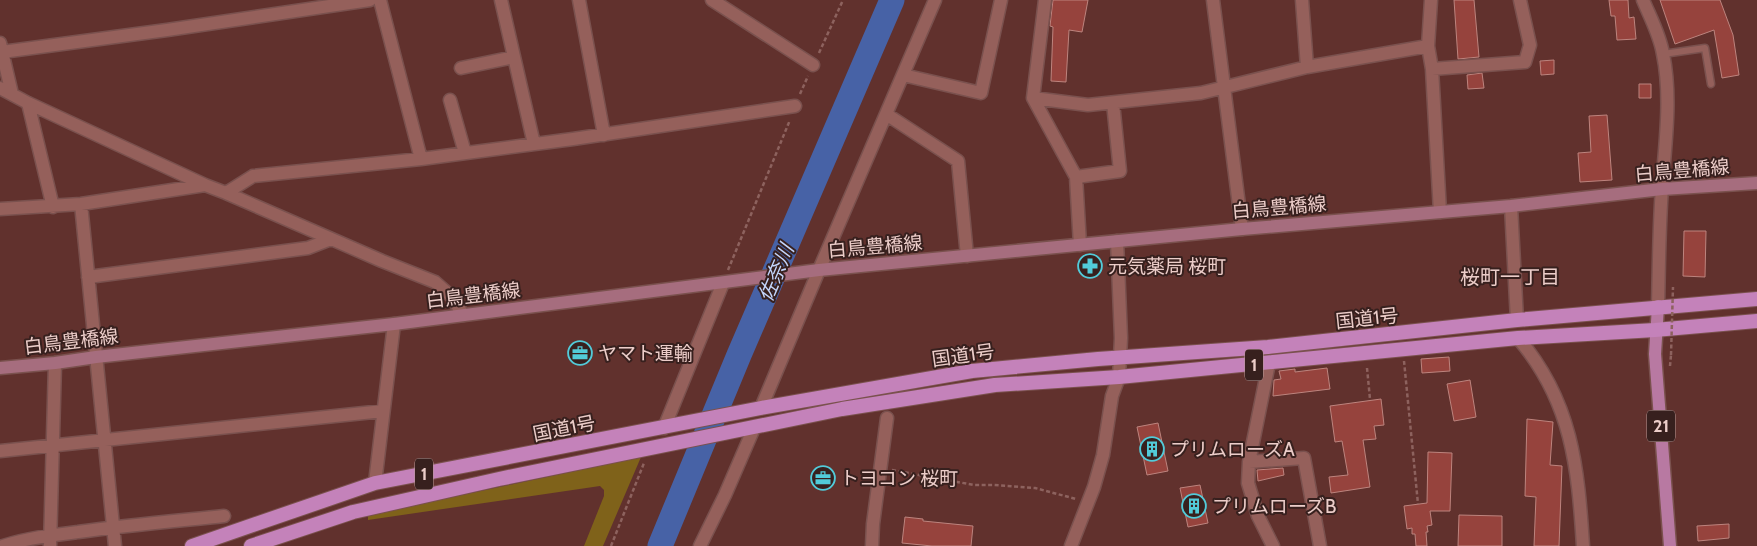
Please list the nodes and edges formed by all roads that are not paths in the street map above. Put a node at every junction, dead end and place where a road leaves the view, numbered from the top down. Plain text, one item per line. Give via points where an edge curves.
1 (370, 0) edge
2 (380, 0) edge
3 (501, 0) edge
4 (579, 0) edge
5 (712, 0) edge
6 (935, 0) edge
7 (1001, 0) edge
8 (1045, 0) edge
9 (1214, 0) edge
10 (1302, 0) edge
11 (1431, 0) edge
12 (1520, 0) edge
13 (1643, 0) edge
14 (1428, 46) junction
15 (1, 47) edge
16 (1664, 54) junction
17 (514, 57) junction
18 (813, 65) road end
19 (1307, 67) junction
20 (461, 68) dead end
21 (1432, 69) junction
22 (903, 74) junction
23 (1710, 84) dead end
24 (1225, 86) junction
25 (6, 91) edge
26 (1033, 98) junction
27 (450, 100) dead end
28 (28, 103) junction
29 (1113, 103) junction
30 (796, 106) road end
31 (886, 114) junction
32 (604, 135) junction
33 (534, 144) junction
34 (464, 154) junction
35 (421, 159) junction
36 (1076, 177) junction
37 (1757, 183) edge
38 (205, 185) junction
39 (1662, 189) junction
40 (226, 193) junction
41 (81, 204) junction
42 (1511, 206) junction
43 (52, 207) junction
44 (0, 209) edge
45 (1440, 212) junction
46 (1242, 228) junction
47 (331, 239) junction
48 (1118, 241) junction
49 (1080, 245) junction
50 (967, 256) junction
51 (818, 270) junction
52 (88, 277) junction
53 (723, 283) junction
54 (1757, 299) edge
55 (1658, 306) junction
56 (463, 315) junction
57 (1517, 320) junction
58 (1757, 321) edge
59 (394, 324) junction
60 (1656, 330) junction
61 (1518, 338) junction
62 (96, 357) junction
63 (1120, 358) junction
64 (55, 363) junction
65 (1269, 363) junction
66 (0, 368) edge
67 (1119, 377) junction
68 (762, 408) junction
69 (383, 410) junction
70 (887, 418) dead end
71 (664, 428) junction
72 (754, 428) junction
73 (104, 441) junction
74 (54, 446) junction
75 (0, 451) edge
76 (1249, 462) junction
77 (375, 483) junction
78 (224, 516) dead end
79 (113, 527) junction
80 (50, 541) edge
81 (3, 546) edge
82 (115, 546) edge
83 (192, 546) edge
84 (251, 546) edge
85 (700, 546) edge
86 (872, 546) edge
87 (1071, 546) edge
88 (1273, 546) edge
89 (1320, 546) edge
90 (1583, 546) edge
91 (1670, 546) edge

1 - 15 street via 167,30
2 - 35 street
3 - 17 street
4 - 32 street
5 - 18 street
6 - 22 street
7 - 22 street via 981,93
8 - 26 street
9 - 24 street
10 - 19 street
11 - 14 street
12 - 21 street via 1530,45 1525,62
13 - 16 street
14 - 19 street
14 - 21 street
15 - 25 street
16 - 23 lane via 1705,48
16 - 39 street via 1667,131
17 - 20 street
17 - 33 street
19 - 24 street
21 - 45 street
22 - 31 street
24 - 29 street via 1201,93
24 - 46 street
25 - 28 street
26 - 29 street via 1088,105
26 - 36 street
27 - 34 street
28 - 38 street
28 - 43 street
29 - 36 street via 1120,171
30 - 32 street
31 - 50 street via 958,161
31 - 51 street
32 - 33 street
33 - 34 street
34 - 35 street
35 - 40 street via 253,176
36 - 49 street
37 - 39 main road, 白鳥豊橋線
38 - 40 street
38 - 41 street
39 - 42 main road, 白鳥豊橋線
39 - 55 street
40 - 47 street
41 - 43 street
41 - 52 street
42 - 45 main road, 白鳥豊橋線
42 - 57 street
43 - 44 street
45 - 46 main road, 白鳥豊橋線
46 - 48 main road, 白鳥豊橋線
47 - 52 street via 308,248
47 - 56 street via 435,282 452,297
48 - 49 main road, 白鳥豊橋線
48 - 63 street
49 - 50 main road, 白鳥豊橋線
50 - 51 main road, 白鳥豊橋線
51 - 53 main road, 白鳥豊橋線
51 - 68 street
52 - 62 street
53 - 56 main road, 白鳥豊橋線
53 - 71 street
54 - 55 highway, 国道1号 / 1
55 - 57 highway, 国道1号 / 1
55 - 60 main road, 21
56 - 59 main road, 白鳥豊橋線
57 - 63 highway, 国道1号 / 1 via 1268,347
58 - 60 highway, 国道1号 / 1
59 - 62 main road, 白鳥豊橋線
59 - 69 street
60 - 61 highway, 国道1号 / 1
60 - 91 main road, 21 via 1655,354
61 - 65 highway, 国道1号 / 1
61 - 90 street via 1549,381 1570,433
62 - 64 main road, 白鳥豊橋線
62 - 73 street
63 - 67 street
63 - 68 highway, 国道1号 / 1 via 972,371
64 - 66 main road, 白鳥豊橋線
64 - 74 street
65 - 67 highway, 国道1号 / 1
65 - 76 street
67 - 72 highway, 国道1号 / 1 via 995,385 842,409
67 - 87 street via 1112,396 1103,455 1094,487
68 - 71 highway, 国道1号 / 1
69 - 73 street
69 - 77 street
70 - 86 street
71 - 77 highway, 国道1号 / 1
72 - 84 highway, 国道1号 / 1 via 353,512
72 - 85 street
73 - 74 street
73 - 79 street
74 - 75 street
74 - 80 street
76 - 88 street via 1248,483 1258,516
76 - 89 street via 1304,458
77 - 83 highway, 国道1号 / 1
78 - 79 street
79 - 80 street
79 - 82 street
80 - 81 street via 14,542

